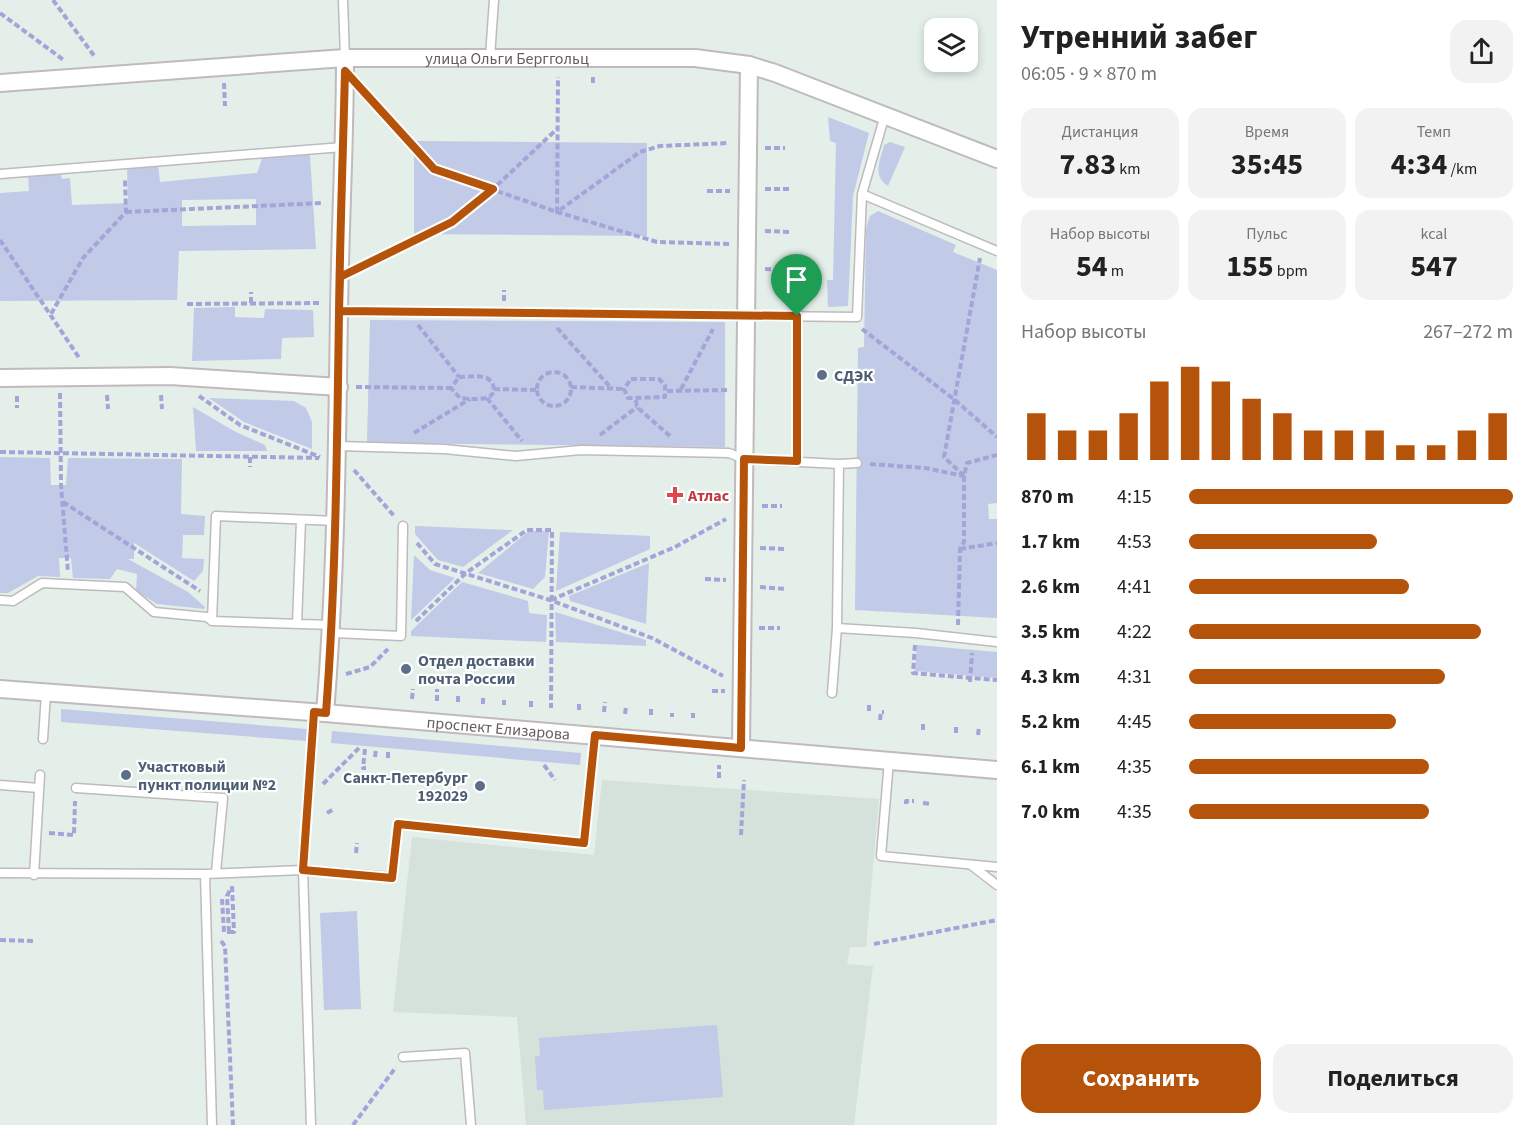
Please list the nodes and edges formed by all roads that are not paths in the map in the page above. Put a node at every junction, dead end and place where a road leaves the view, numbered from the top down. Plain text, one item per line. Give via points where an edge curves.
1 (343, 0) edge
2 (494, 0) edge
3 (490, 57) junction
4 (345, 65) junction
5 (748, 65) junction
6 (0, 83) edge
7 (885, 115) junction
8 (343, 147) junction
9 (997, 159) edge
10 (0, 174) edge
11 (862, 194) junction
12 (997, 251) edge
13 (339, 307) junction
14 (745, 315) junction
15 (797, 316) junction
16 (0, 378) edge
17 (339, 387) junction
18 (338, 446) junction
19 (744, 459) junction
20 (797, 461) junction
21 (857, 463) road end
22 (839, 464) junction
23 (301, 520) junction
24 (336, 521) junction
25 (403, 526) road end
26 (0, 600) edge
27 (212, 621) junction
28 (297, 624) junction
29 (837, 628) junction
30 (333, 629) junction
31 (997, 642) edge
32 (0, 690) edge
33 (46, 693) junction
34 (832, 693) dead end
35 (320, 713) junction
36 (595, 735) junction
37 (43, 739) dead end
38 (741, 748) junction
39 (889, 761) junction
40 (997, 770) edge
41 (40, 775) dead end
42 (0, 785) edge
43 (39, 788) junction
44 (76, 788) road end
45 (971, 864) junction
46 (997, 867) edge
47 (303, 870) junction
48 (216, 872) junction
49 (0, 873) edge
50 (204, 874) junction
51 (34, 875) junction
52 (997, 885) edge
53 (404, 1057) road end
54 (212, 1125) edge
55 (311, 1125) edge
56 (471, 1125) edge

1 - 4 lane
2 - 3 lane
3 - 4 street, улица Ольги Берггольц
3 - 5 street, улица Ольги Берггольц via 695,58
4 - 6 street, улица Ольги Берггольц
4 - 8 street
5 - 7 street, улица Ольги Берггольц
5 - 14 street
7 - 9 street, улица Ольги Берггольц
7 - 11 lane
8 - 10 lane
8 - 13 street
11 - 12 lane
11 - 15 lane via 856,317
13 - 14 lane via 408,312
13 - 17 street
14 - 15 lane
14 - 19 street
15 - 20 lane
16 - 17 street via 170,376
17 - 18 street
18 - 19 lane via 534,455 581,450 729,453
18 - 24 street
19 - 20 lane
19 - 38 street
20 - 22 lane
21 - 22 lane
22 - 29 lane
23 - 24 lane
23 - 27 lane via 216,516
23 - 28 lane
24 - 30 street
25 - 30 lane via 401,636
26 - 27 lane via 13,601 42,583 125,587 154,612 207,617
27 - 28 lane
28 - 30 lane
29 - 31 lane
29 - 34 lane
30 - 35 street
32 - 33 street, проспект Елизарова
33 - 35 street, проспект Елизарова
33 - 37 lane
35 - 36 street, проспект Елизарова
35 - 47 lane
36 - 38 street, проспект Елизарова
36 - 47 lane via 584,843 398,824 392,878
38 - 39 street, проспект Елизарова
39 - 40 street, проспект Елизарова
39 - 45 lane via 881,856
41 - 43 lane
42 - 43 lane
43 - 51 lane
44 - 48 lane via 223,798
45 - 46 lane
45 - 52 lane
47 - 48 lane
47 - 55 lane
48 - 50 lane
49 - 51 lane
50 - 51 lane
50 - 54 lane
53 - 56 lane via 465,1053

